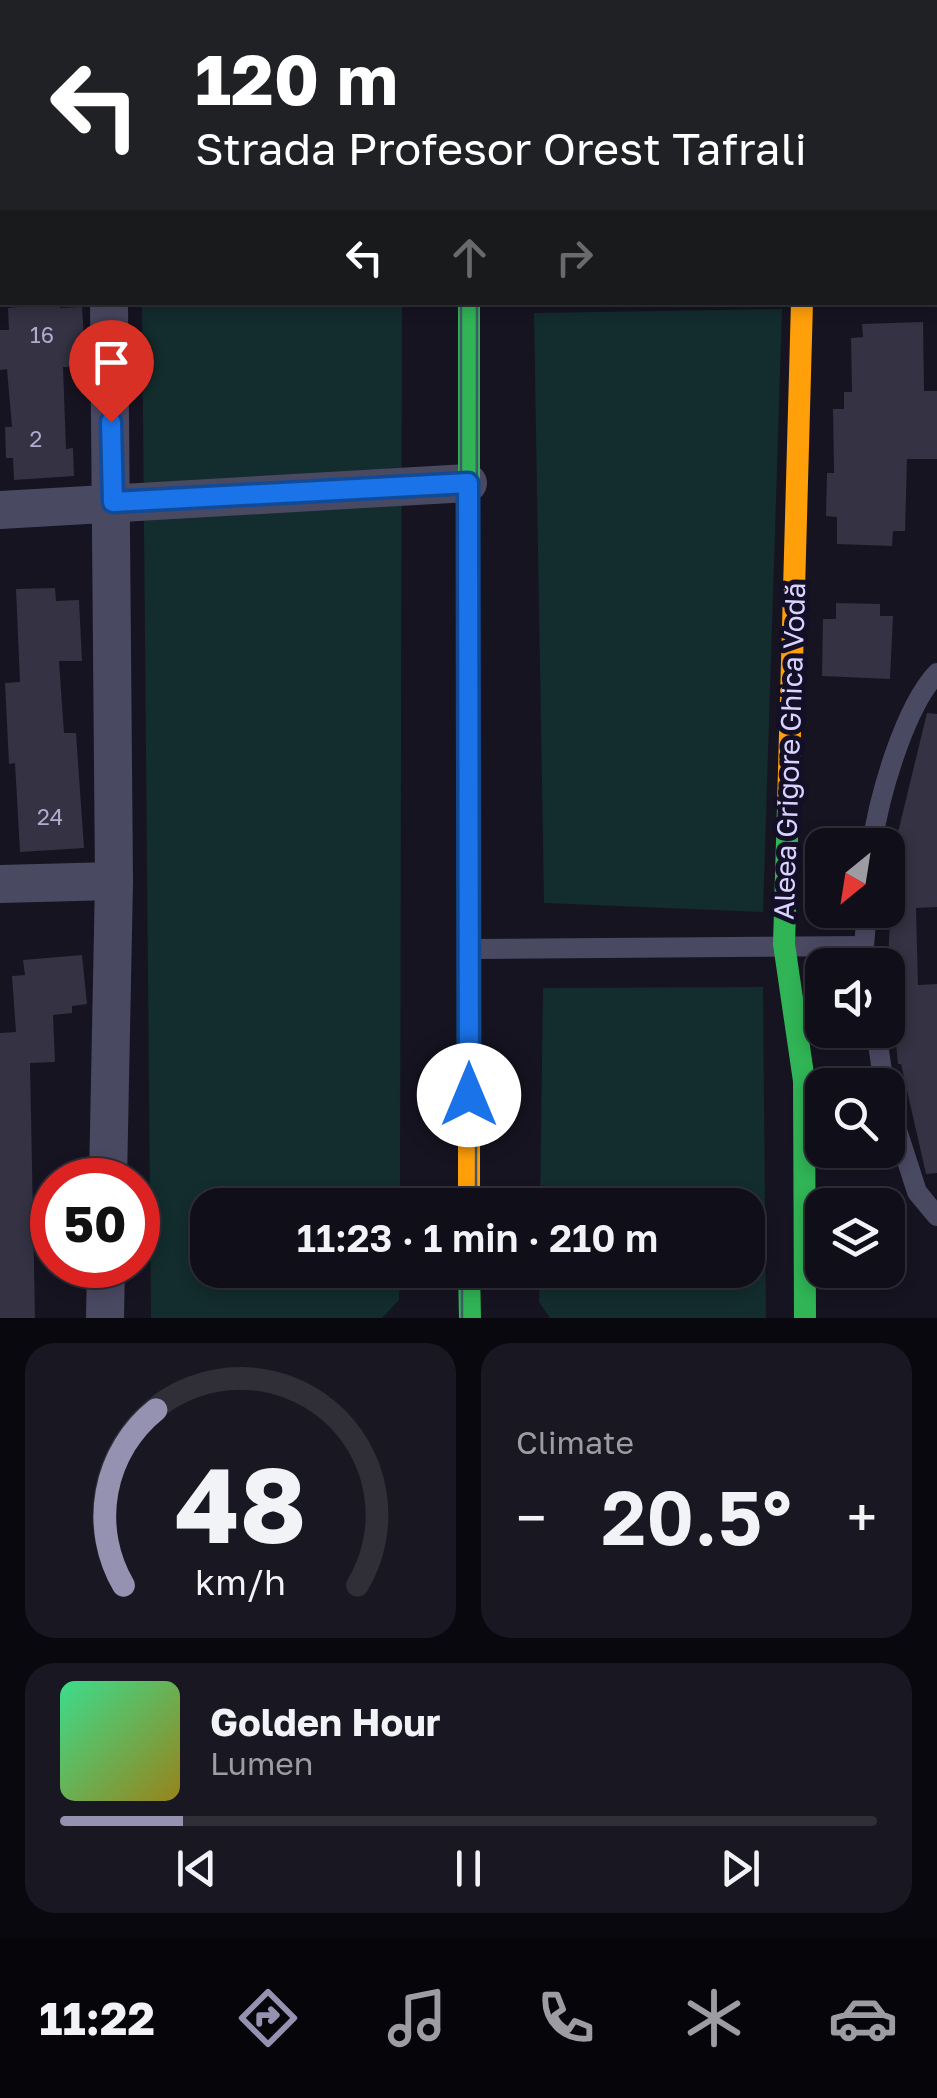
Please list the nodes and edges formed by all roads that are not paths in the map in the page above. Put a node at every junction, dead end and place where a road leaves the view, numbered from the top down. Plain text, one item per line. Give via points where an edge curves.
1 (109, 305) edge
2 (469, 305) edge
3 (802, 305) edge
4 (468, 483) junction
5 (113, 502) junction
6 (0, 510) edge
7 (937, 673) edge
8 (877, 828) edge
9 (114, 880) junction
10 (0, 884) edge
11 (784, 944) junction
12 (811, 948) edge
13 (470, 949) junction
14 (905, 1157) edge
15 (108, 1158) edge
16 (469, 1188) edge
17 (937, 1216) edge
18 (105, 1288) edge
19 (470, 1288) edge
20 (104, 1318) edge
21 (470, 1318) edge
22 (806, 1318) edge

1 - 5 street
2 - 4 street
3 - 11 street, Aleea Grigore Ghica Vodă
4 - 5 street
4 - 13 street
5 - 6 street
5 - 9 street
7 - 8 lane via 921,690 898,749
9 - 10 street
9 - 15 street
11 - 12 lane
11 - 13 lane
11 - 22 street, Aleea Grigore Ghica Vodă via 804,1081
13 - 16 street
14 - 17 lane via 916,1192
18 - 20 street
19 - 21 street

